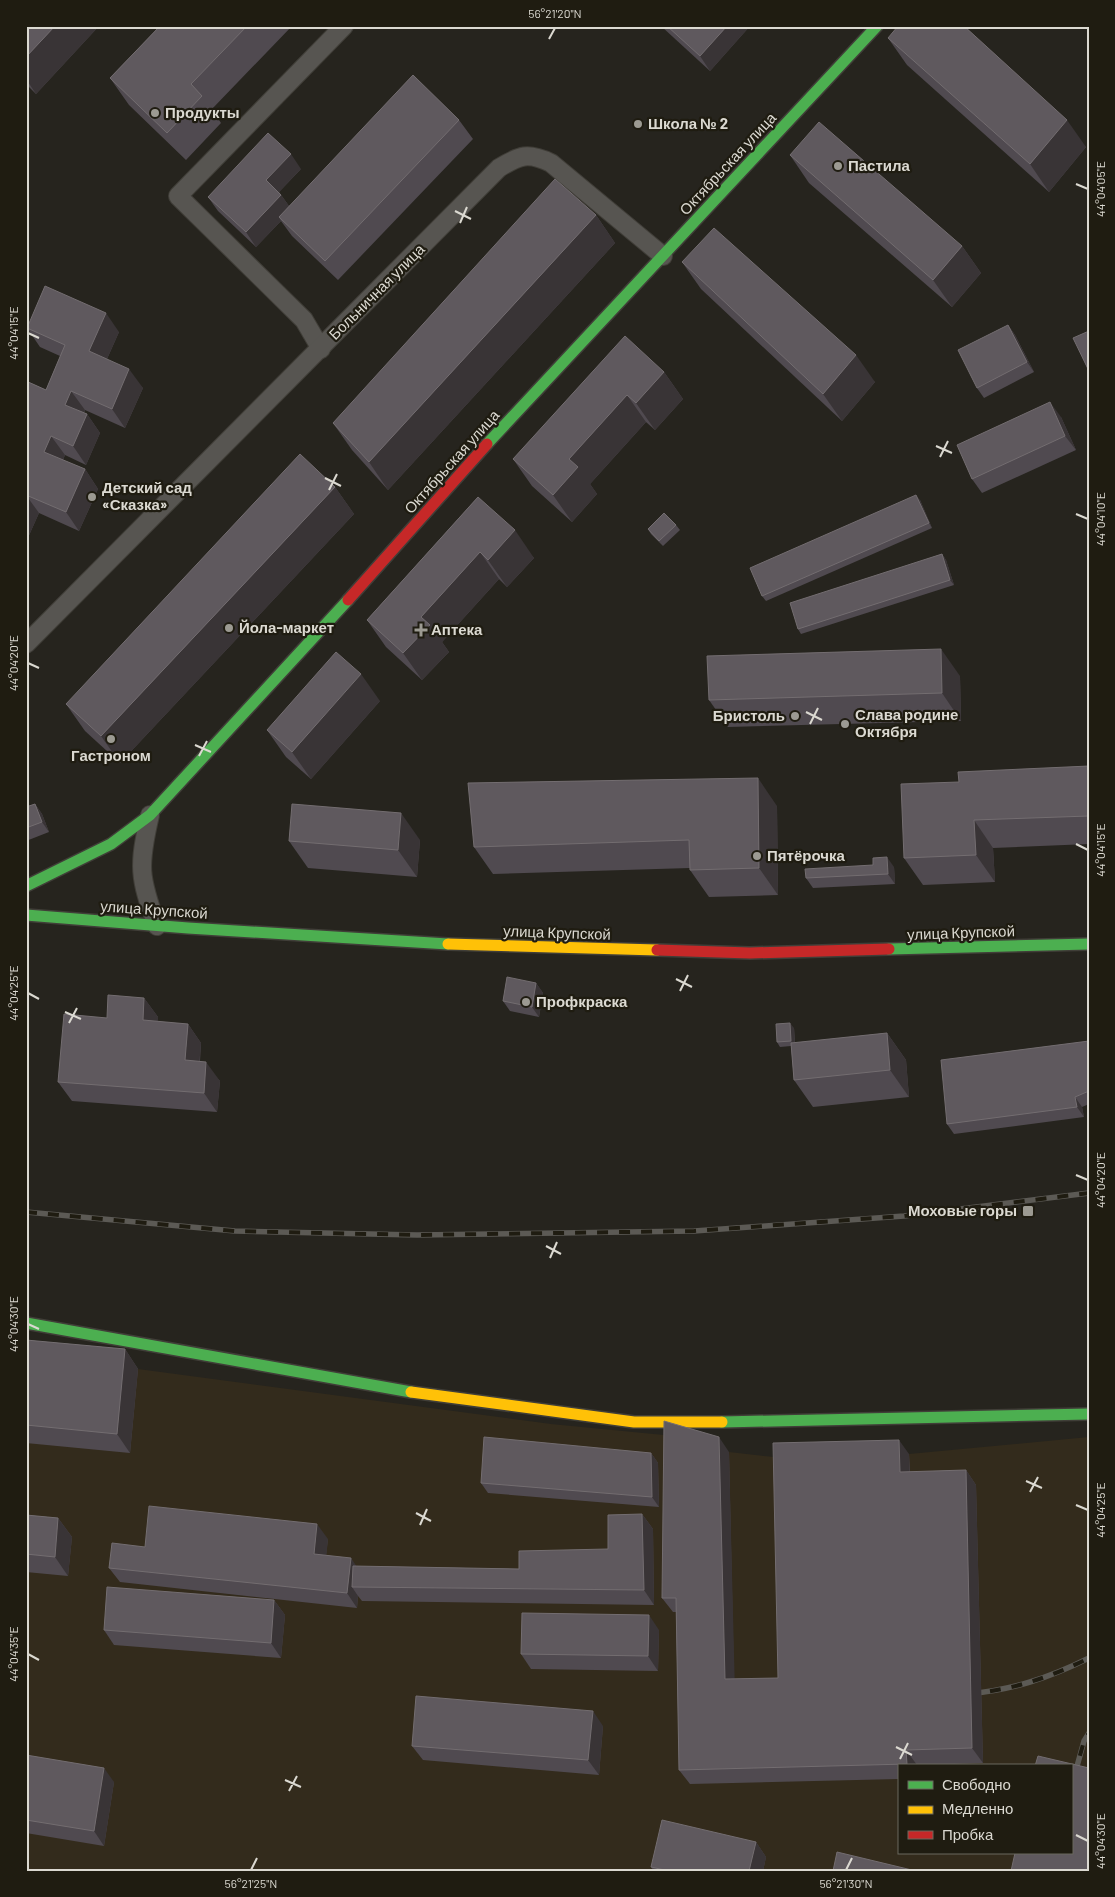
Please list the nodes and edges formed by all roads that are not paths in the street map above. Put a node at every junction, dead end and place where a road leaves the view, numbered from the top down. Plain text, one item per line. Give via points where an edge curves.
1 (344, 26) edge
2 (877, 26) edge
3 (663, 256) junction
4 (321, 349) junction
5 (26, 644) edge
6 (150, 816) junction
7 (26, 886) edge
8 (26, 915) edge
9 (157, 926) junction
10 (1089, 944) edge
11 (26, 1323) edge
12 (1089, 1414) edge

1 - 4 street, Больничная улица via 178,196 304,320
2 - 3 street, Октябрьская улица
3 - 4 street, Больничная улица via 552,163 535,156 517,157 499,168
3 - 6 street, Октябрьская улица via 471,461 406,537
4 - 5 street
6 - 7 street, Октябрьская улица via 111,844
6 - 9 street via 141,853 143,887
8 - 9 street, улица Крупской
9 - 10 street, улица Крупской via 441,944 750,953
11 - 12 street via 403,1391 634,1422 784,1422

